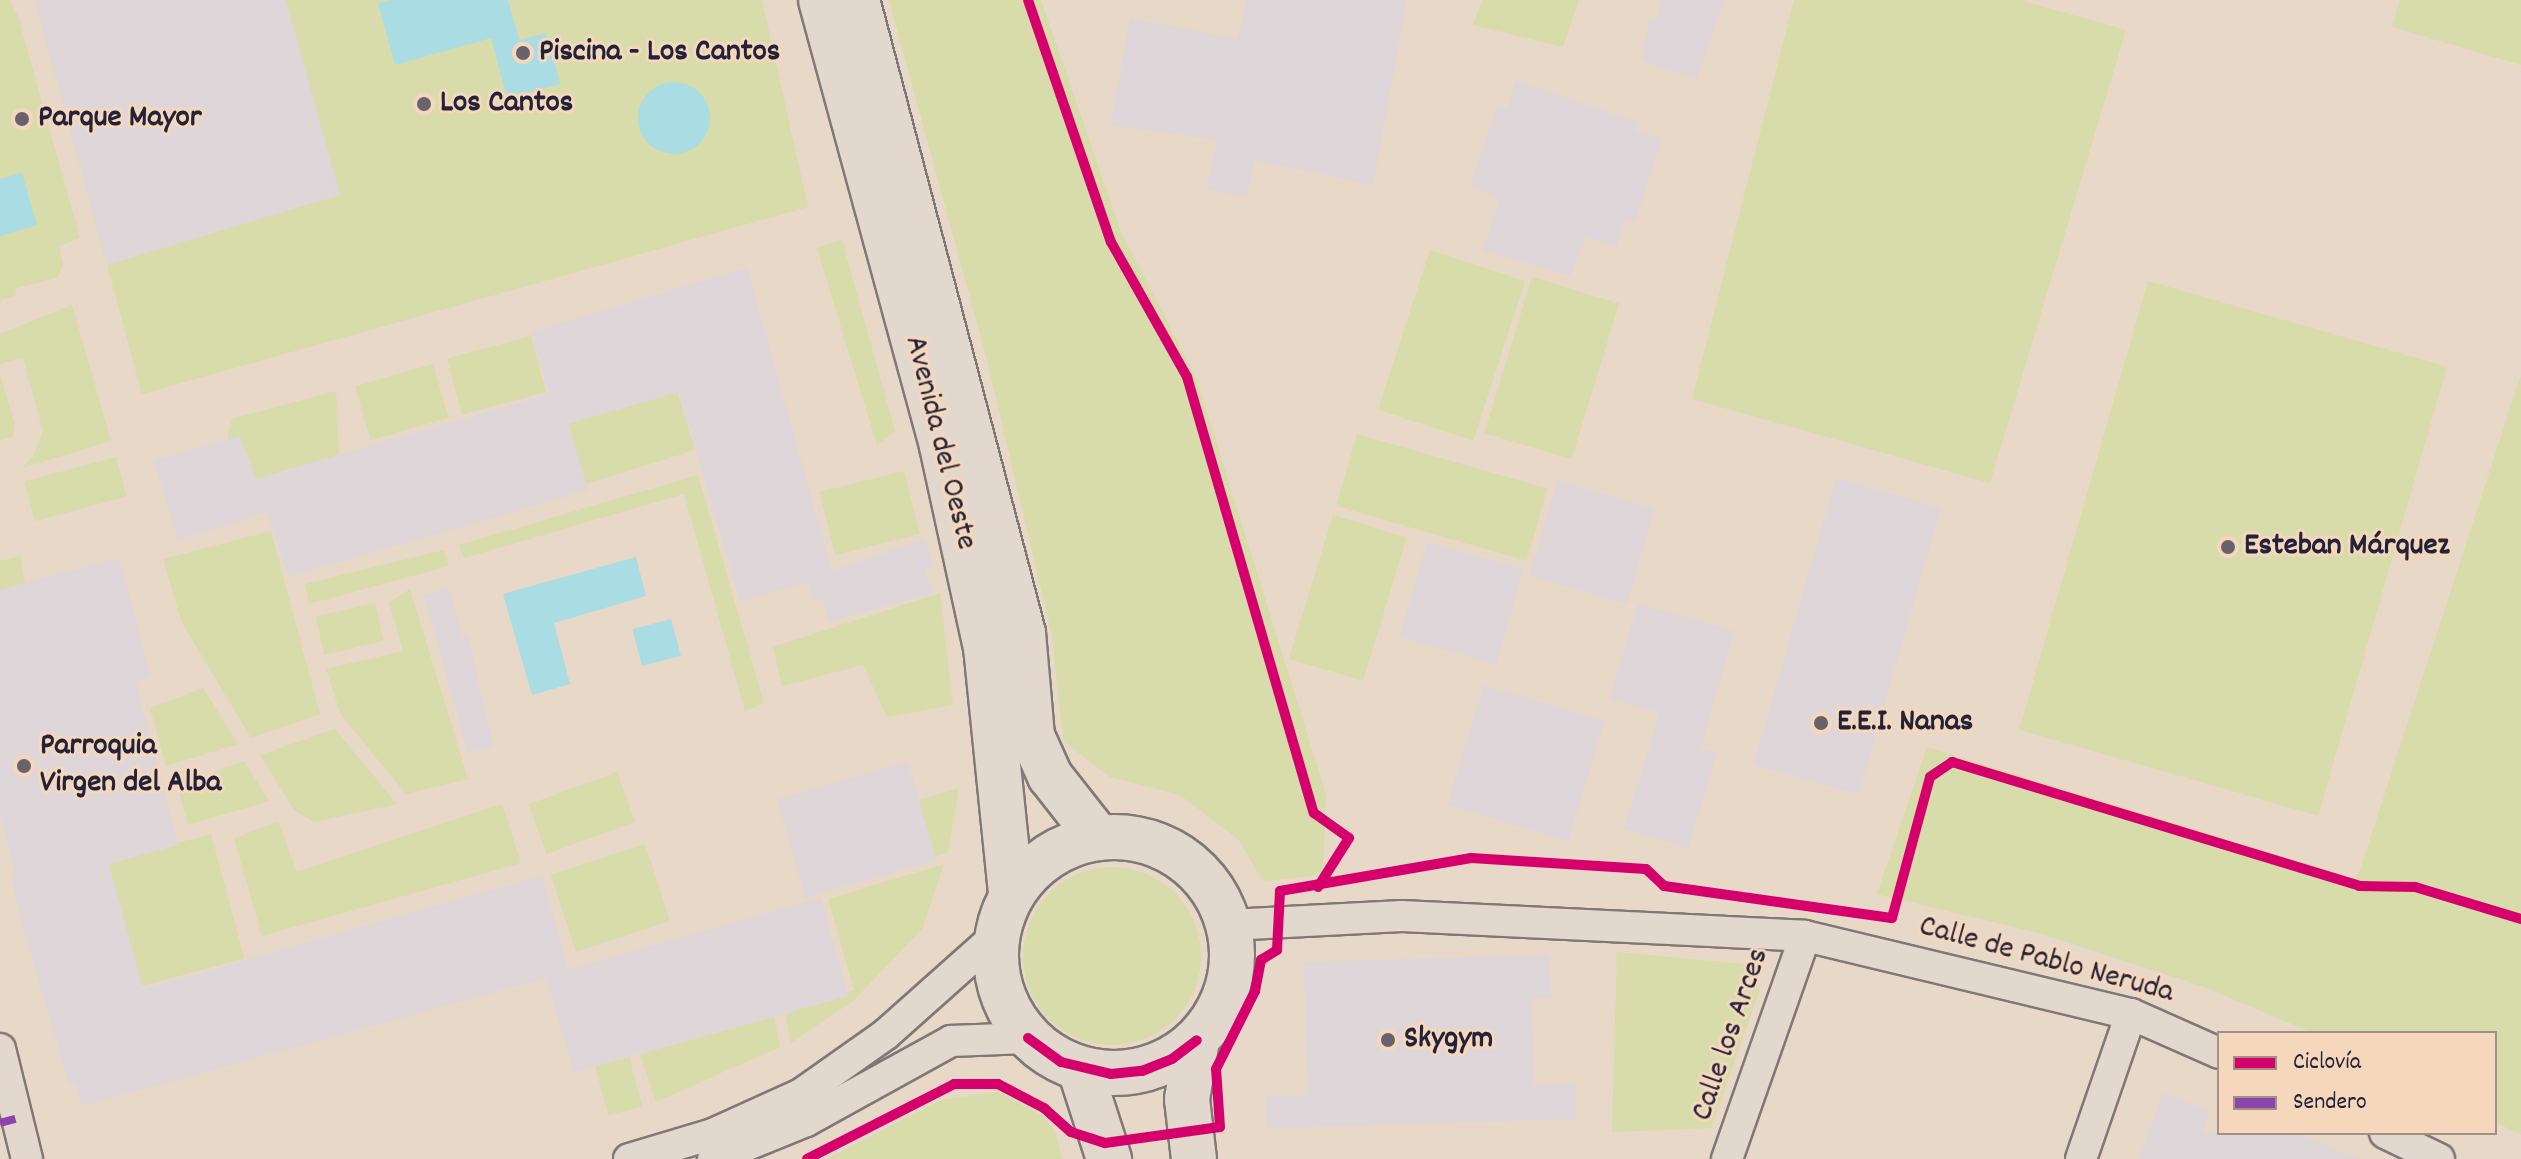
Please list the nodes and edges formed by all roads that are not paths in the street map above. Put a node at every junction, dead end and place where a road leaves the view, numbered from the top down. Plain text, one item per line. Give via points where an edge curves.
1 (821, 0) edge
2 (857, 0) edge
3 (1098, 837) junction
4 (1011, 895) junction
5 (1229, 925) junction
6 (996, 936) junction
7 (1805, 936) junction
8 (2131, 1014) junction
9 (1028, 1038) junction
10 (1197, 1040) junction
11 (0, 1049) edge
12 (2217, 1052) edge
13 (1080, 1069) junction
14 (9, 1120) edge
15 (2389, 1135) edge
16 (27, 1159) edge
17 (38, 1159) edge
18 (629, 1159) edge
19 (713, 1159) edge
20 (1109, 1159) edge
21 (1194, 1159) edge
22 (1727, 1159) edge
23 (2081, 1159) edge
24 (2439, 1159) edge

1 - 4 street, Avenida del Oeste via 930,400 986,647
2 - 3 street, Avenida del Oeste via 1023,633 1032,736 1050,776
3 - 4 street via 1064,847 1044,860
3 - 5 street via 1129,837 1164,847 1184,860 1216,893
4 - 6 street
5 - 7 street, Calle de Pablo Neruda via 1402,916
5 - 10 street via 1232,967 1221,1006
6 - 9 street via 999,984 1007,1008
6 - 18 street via 886,1034 801,1094 713,1134
7 - 8 street, Calle de Pablo Neruda
7 - 22 street, Calle los Arces
8 - 12 street, Calle de Pablo Neruda
8 - 23 street
9 - 13 street
9 - 19 street via 951,1041 806,1121
10 - 13 street via 1172,1059 1142,1071
10 - 21 street via 1187,1099
11 - 14 street
13 - 20 street
14 - 16 street
14 - 17 street
15 - 24 street

